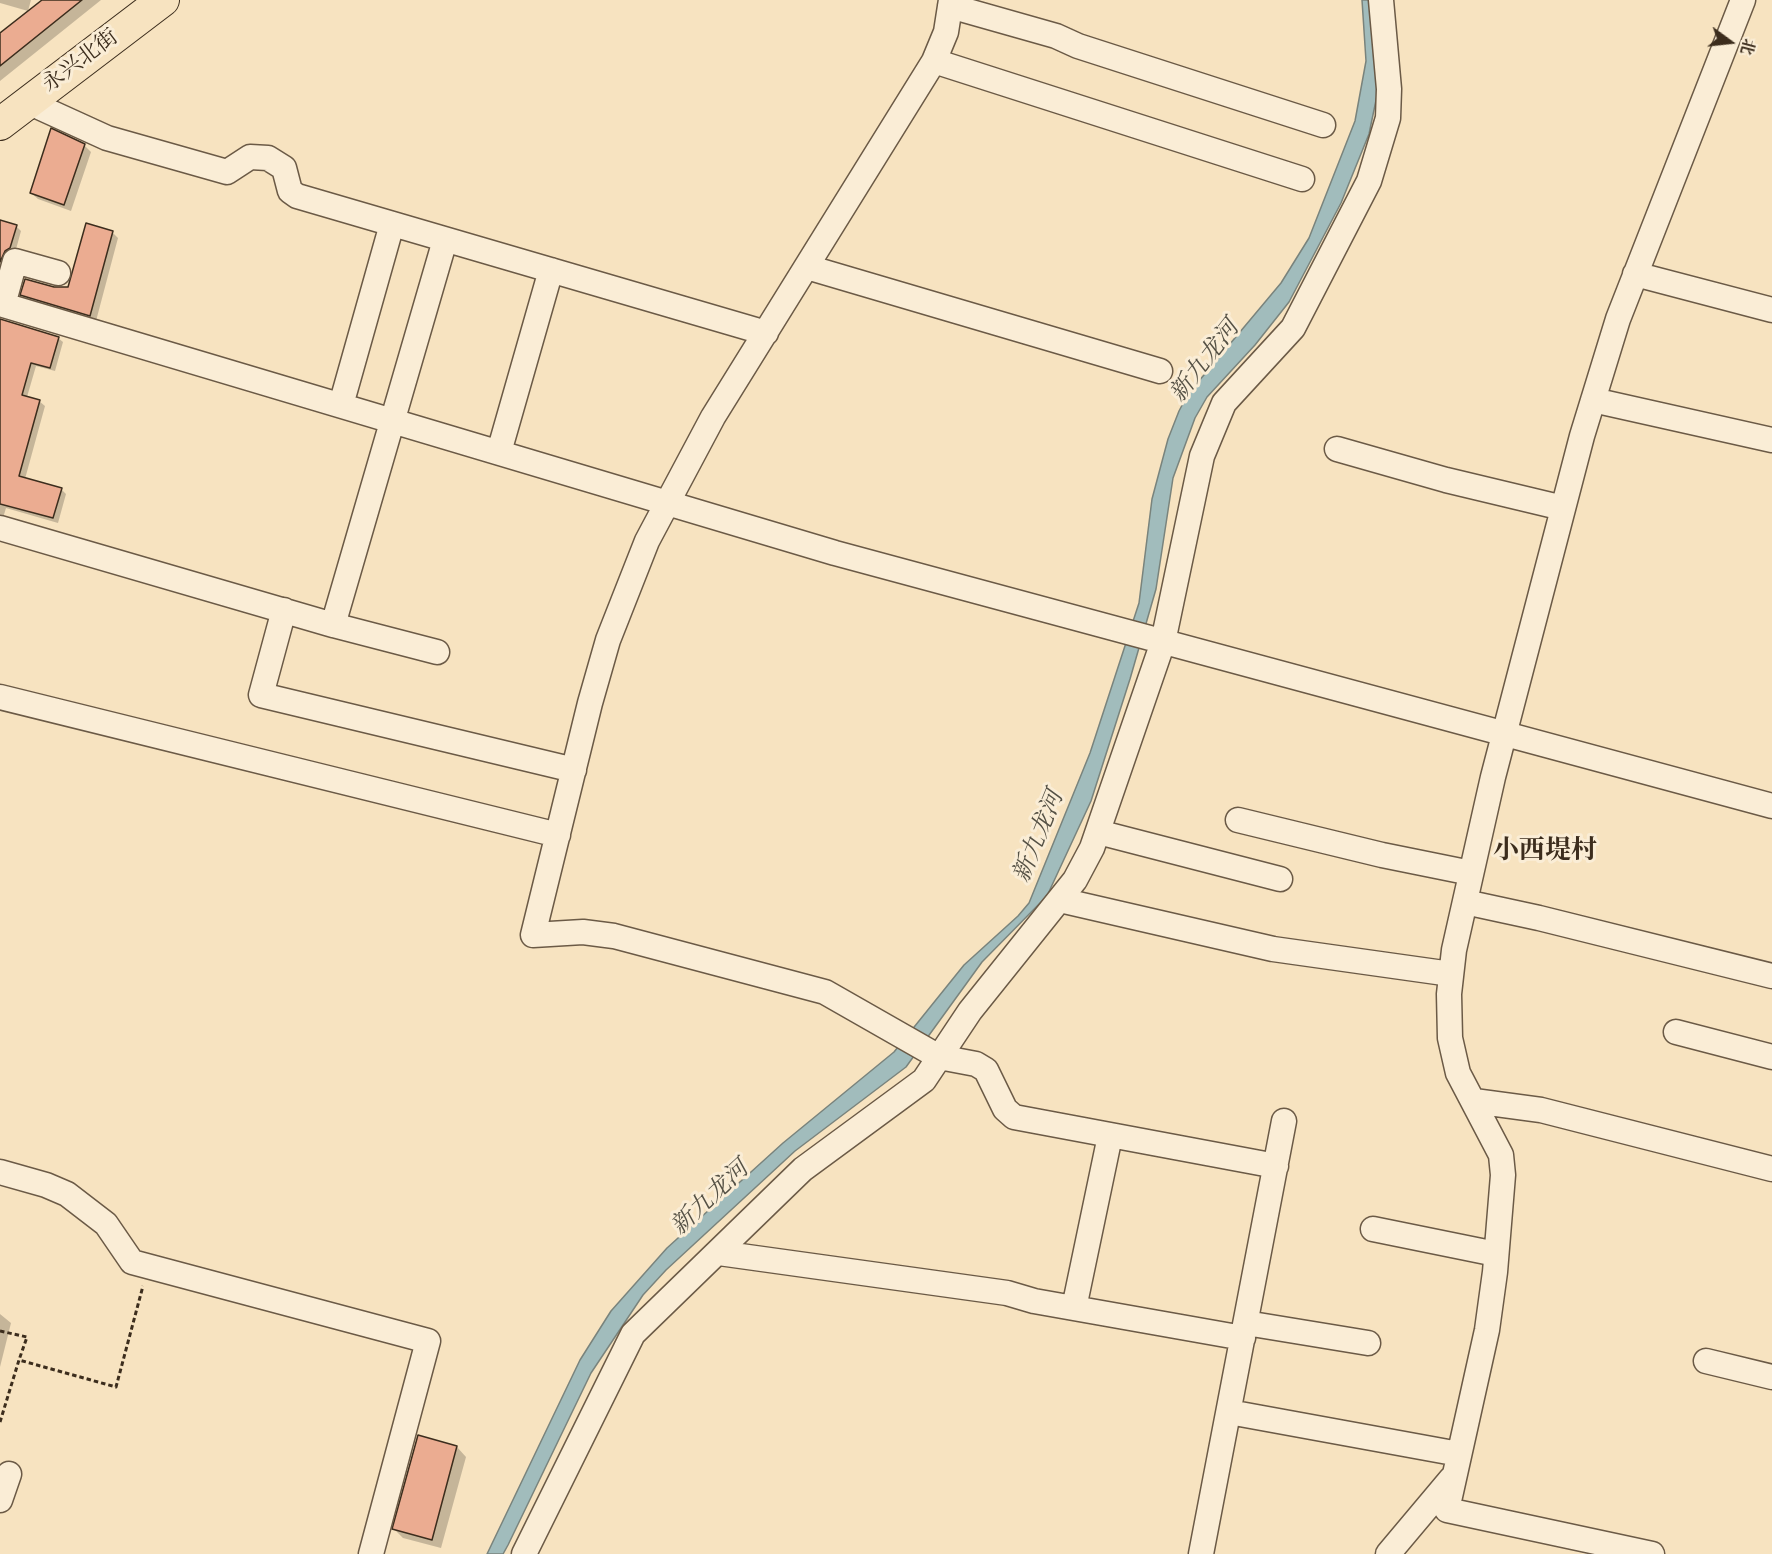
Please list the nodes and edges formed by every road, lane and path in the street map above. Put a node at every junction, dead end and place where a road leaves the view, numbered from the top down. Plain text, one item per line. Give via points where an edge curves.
1 (136, 0) edge
2 (163, 0) edge
3 (1382, 0) edge
4 (1743, 0) edge
5 (950, 3) edge
6 (934, 61) junction
7 (14, 103) edge
8 (0, 123) edge
9 (1323, 125) dead end
10 (1302, 179) dead end
11 (392, 224) junction
12 (445, 240) junction
13 (807, 267) junction
14 (551, 270) junction
15 (58, 273) dead end
16 (1635, 274) junction
17 (2, 304) edge
18 (1772, 310) edge
19 (766, 333) junction
20 (1160, 370) dead end
21 (1593, 400) junction
22 (341, 405) junction
23 (392, 420) junction
24 (1772, 440) edge
25 (1337, 449) dead end
26 (499, 452) junction
27 (668, 503) junction
28 (1563, 507) junction
29 (0, 528) edge
30 (284, 610) junction
31 (333, 625) junction
32 (1163, 642) junction
33 (437, 652) dead end
34 (0, 697) edge
35 (1504, 734) junction
36 (574, 770) junction
37 (1772, 806) edge
38 (1238, 819) dead end
39 (1098, 832) junction
40 (558, 835) junction
41 (1471, 873) junction
42 (1280, 879) dead end
43 (1060, 900) junction
44 (1465, 902) junction
45 (1451, 974) junction
46 (1772, 976) edge
47 (1676, 1032) dead end
48 (939, 1057) junction
49 (1772, 1057) edge
50 (1473, 1101) junction
51 (1284, 1121) dead end
52 (1110, 1136) junction
53 (1276, 1166) junction
54 (1772, 1169) edge
55 (0, 1172) edge
56 (1373, 1230) dead end
57 (719, 1252) junction
58 (1496, 1254) junction
59 (148, 1267) junction
60 (1074, 1308) junction
61 (1245, 1330) junction
62 (0, 1331) edge
63 (1368, 1343) dead end
64 (19, 1360) junction
65 (1706, 1361) dead end
66 (1772, 1377) edge
67 (1229, 1412) junction
68 (0, 1422) edge
69 (1457, 1464) junction
70 (9, 1474) dead end
71 (0, 1500) edge
72 (371, 1554) edge
73 (524, 1554) edge
74 (1201, 1554) edge
75 (1388, 1554) edge
76 (1652, 1554) edge

1 - 7 main road, 永兴北街
2 - 7 main road, 永兴北街
3 - 32 street via 1389,89 1383,142 1369,181 1293,328 1224,403 1202,456
4 - 16 street
5 - 6 street
5 - 9 street
6 - 10 street
6 - 13 street
7 - 8 main road, 永兴北街
7 - 11 street via 107,138 227,172 250,157 268,158 284,168 290,191 297,196
11 - 12 street
11 - 22 street
12 - 14 street
12 - 23 street
13 - 19 street
13 - 20 street
14 - 19 street
14 - 26 street
15 - 17 street via 15,261
16 - 18 street
16 - 21 street
17 - 22 street
19 - 27 street via 713,417
21 - 24 street
21 - 28 street
22 - 23 street
23 - 26 street
23 - 31 street
25 - 28 street
26 - 27 street
27 - 32 street
27 - 36 street via 647,541 608,640
28 - 35 street
29 - 30 street
30 - 31 street
30 - 36 street via 261,695
31 - 33 street
32 - 35 street
32 - 39 street
34 - 40 street
35 - 37 street
35 - 41 street
36 - 40 street
38 - 41 street
39 - 42 street
39 - 43 street via 1076,880
40 - 48 street via 533,935 583,932 614,936 825,992
41 - 44 street
43 - 45 street via 1273,949
43 - 48 street via 970,1011
44 - 45 street
44 - 46 street
45 - 50 street via 1450,1038 1458,1073
47 - 49 street
48 - 52 street via 976,1064 986,1070 1005,1109 1014,1117
48 - 57 street via 924,1080 803,1169
50 - 54 street via 1541,1110
50 - 58 street via 1501,1155 1503,1175
51 - 53 street
52 - 53 street
52 - 60 street
53 - 61 street
55 - 59 street via 67,1194 106,1224 132,1262
56 - 58 street
57 - 60 street via 1007,1293
57 - 73 street via 633,1334
58 - 69 street via 1487,1330
59 - 64 path via 116,1387
59 - 72 street via 428,1341
60 - 61 street
61 - 63 street
61 - 67 street
62 - 64 path via 27,1337
64 - 68 path
65 - 66 street
67 - 69 street
67 - 74 street
69 - 75 street
69 - 76 street via 1446,1510
70 - 71 street

